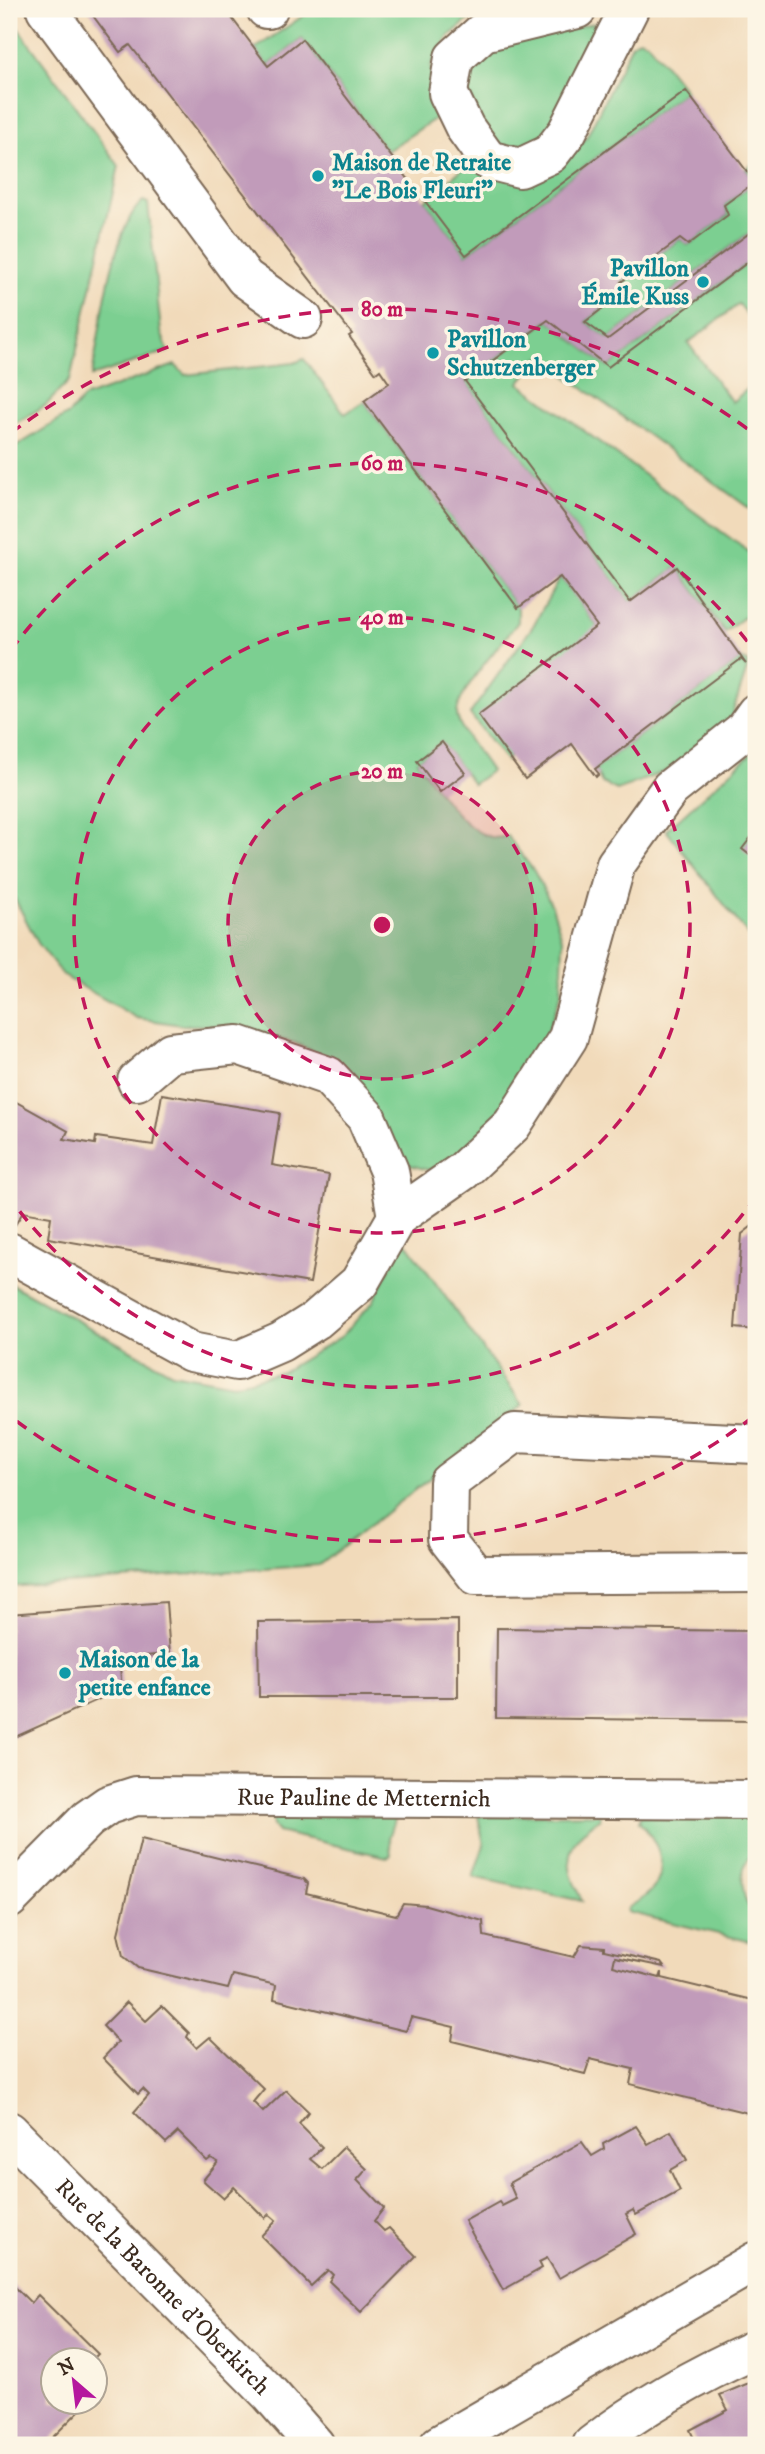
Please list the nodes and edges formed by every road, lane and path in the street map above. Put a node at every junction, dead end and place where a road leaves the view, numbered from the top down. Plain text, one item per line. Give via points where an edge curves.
1 (46, 9) edge
2 (577, 9) edge
3 (629, 9) edge
4 (303, 318) dead end
5 (756, 713) edge
6 (137, 1081) dead end
7 (397, 1217) junction
8 (9, 1252) edge
9 (756, 1444) edge
10 (756, 1573) edge
11 (756, 1800) edge
12 (9, 1899) edge
13 (9, 2132) edge
14 (756, 2261) edge
15 (756, 2349) edge
16 (315, 2445) edge
17 (439, 2445) edge
18 (592, 2445) edge

1 - 4 street via 245,278
2 - 3 street via 483,32 454,58 448,93 488,160 520,168 550,155 567,132
5 - 7 street via 743,731 670,789 616,864 568,1038 512,1125 463,1171
6 - 7 street via 171,1052 238,1045 328,1076 366,1117 389,1171
7 - 8 street via 359,1283 316,1320 237,1362 191,1352
9 - 10 street via 515,1433 449,1482 448,1539 476,1575
11 - 12 street, Rue Pauline de Metternich via 136,1796 108,1805 88,1819
13 - 16 street, Rue de la Baronne d'Oberkirch
14 - 17 street
15 - 18 street via 719,2365

